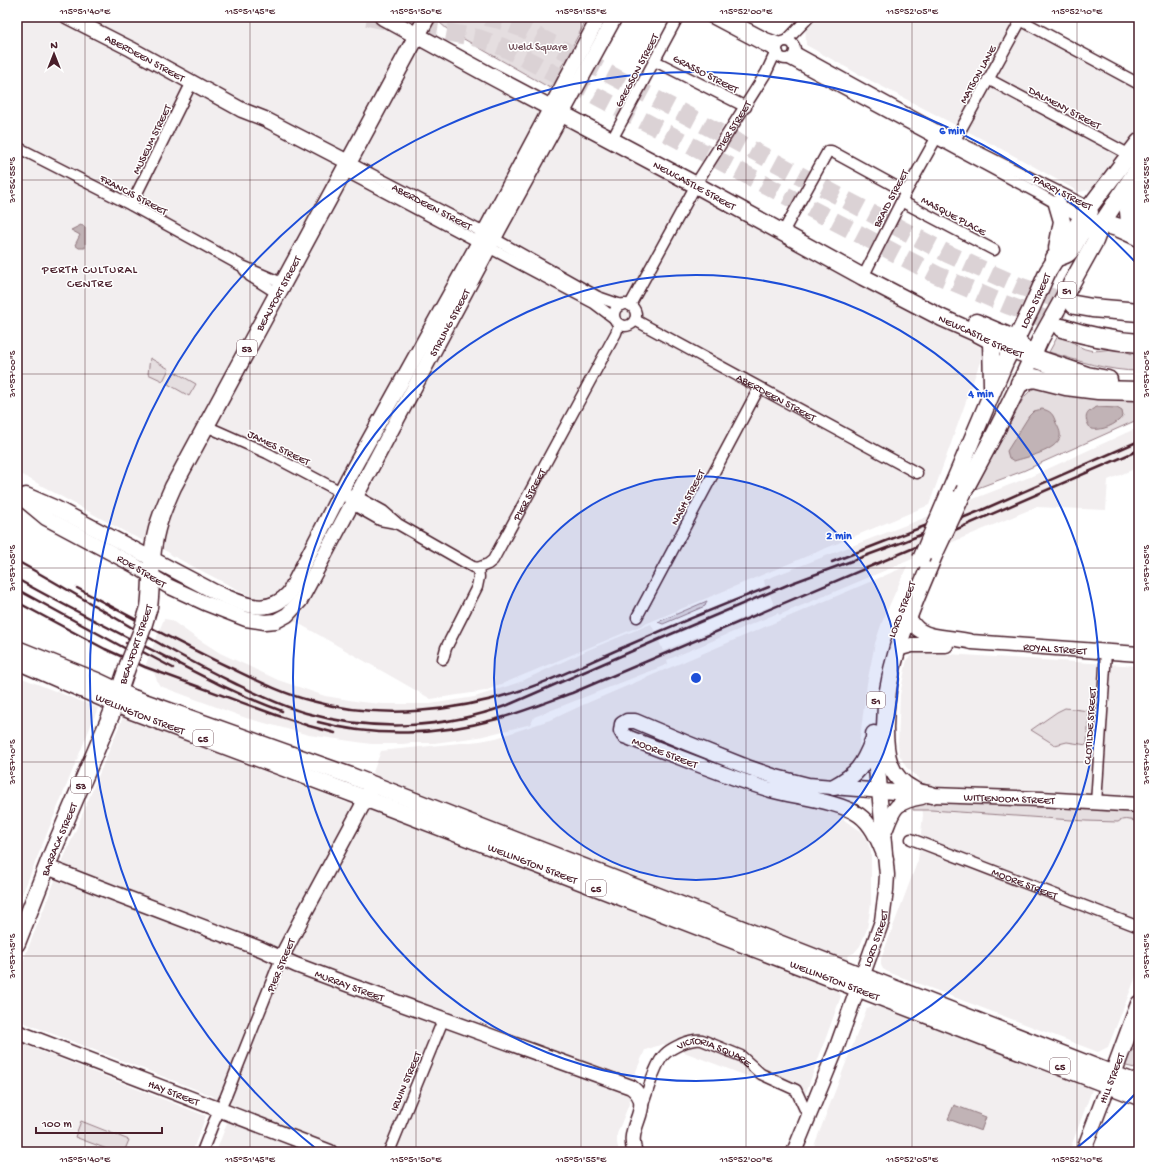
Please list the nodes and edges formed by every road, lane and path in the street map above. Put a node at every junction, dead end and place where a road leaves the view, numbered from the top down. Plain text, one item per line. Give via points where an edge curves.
1 (68, 17) edge
2 (383, 17) edge
3 (398, 17) edge
4 (599, 17) edge
5 (615, 17) edge
6 (678, 17) edge
7 (710, 17) edge
8 (726, 17) edge
9 (1018, 18) edge
10 (807, 19) edge
11 (421, 27) edge
12 (786, 51) junction
13 (655, 61) junction
14 (988, 79) junction
15 (192, 82) junction
16 (1139, 84) edge
17 (558, 107) junction
18 (746, 107) junction
19 (615, 134) junction
20 (938, 135) junction
21 (955, 140) junction
22 (17, 147) edge
23 (1136, 155) edge
24 (346, 166) junction
25 (1139, 180) edge
26 (698, 182) junction
27 (906, 192) junction
28 (902, 201) junction
29 (1057, 204) junction
30 (131, 206) junction
31 (1085, 212) junction
32 (1102, 223) junction
33 (784, 229) junction
34 (1135, 235) edge
35 (486, 240) junction
36 (994, 250) dead end
37 (1055, 258) junction
38 (865, 274) junction
39 (279, 288) junction
40 (1075, 304) tunnel mouth
41 (626, 305) junction
42 (1139, 306) edge
43 (1118, 311) junction
44 (1139, 312) edge
45 (635, 320) junction
46 (617, 321) junction
47 (1139, 330) edge
48 (991, 341) junction
49 (1139, 343) edge
50 (1014, 345) junction
51 (1031, 357) junction
52 (1020, 383) junction
53 (1139, 384) edge
54 (759, 388) junction
55 (1139, 392) edge
56 (991, 395) junction
57 (206, 426) junction
58 (917, 473) dead end
59 (341, 492) junction
60 (17, 493) edge
61 (354, 500) junction
62 (336, 533) junction
63 (310, 553) junction
64 (928, 556) junction
65 (152, 560) junction
66 (478, 568) junction
67 (152, 576) junction
68 (271, 605) joint
69 (637, 617) dead end
70 (908, 617) junction
71 (276, 621) joint
72 (972, 642) junction
73 (897, 648) junction
74 (17, 649) edge
75 (1106, 652) junction
76 (1139, 654) edge
77 (443, 659) dead end
78 (17, 661) edge
79 (117, 697) junction
80 (874, 738) junction
81 (834, 787) junction
82 (879, 790) junction
83 (368, 792) junction
84 (932, 795) junction
85 (1096, 803) junction
86 (1139, 806) edge
87 (884, 835) junction
88 (911, 839) dead end
89 (886, 859) junction
90 (47, 867) junction
91 (1139, 927) edge
92 (17, 943) edge
93 (281, 958) junction
94 (861, 983) junction
95 (1139, 1004) edge
96 (443, 1020) junction
97 (17, 1032) edge
98 (1111, 1079) junction
99 (1139, 1084) edge
100 (1139, 1096) edge
101 (641, 1109) junction
102 (220, 1110) junction
103 (808, 1116) junction
104 (202, 1152) edge
105 (330, 1152) edge
106 (389, 1152) edge
107 (635, 1152) edge
108 (794, 1152) edge
109 (1083, 1152) edge

1 - 15 street, ABERDEEN STREET
2 - 11 main road, NEWCASTLE STREET
3 - 11 main road, NEWCASTLE STREET
4 - 17 street, STIRLING STREET
5 - 17 street, STIRLING STREET
6 - 13 street, GREGSON STREET
7 - 12 street, PARRY STREET
8 - 12 street, PARRY STREET
9 - 14 street, MATSON LANE
9 - 16 street
10 - 12 street, PIER STREET
11 - 17 main road, NEWCASTLE STREET
11 - 24 main road, BEAUFORT STREET / 53
12 - 18 street, PIER STREET via 773,58
12 - 20 street, PARRY STREET
13 - 18 street, GRASSO STREET
13 - 19 street, GREGSON STREET
14 - 21 street, MATSON LANE
14 - 23 street, DALMENY STREET
15 - 24 street, ABERDEEN STREET via 242,110 261,126
15 - 30 street, MUSEUM STREET
17 - 19 main road, NEWCASTLE STREET
17 - 26 main road, NEWCASTLE STREET
17 - 35 street, STIRLING STREET
18 - 26 street, PIER STREET
19 - 26 main road, NEWCASTLE STREET
20 - 21 street, PARRY STREET
20 - 27 street, BRAID STREET
20 - 29 street, PARRY STREET
21 - 31 street, PARRY STREET
22 - 30 street, FRANCIS STREET
23 - 31 main road, LORD STREET / 51
23 - 32 main road, LORD STREET / 51
24 - 35 street, ABERDEEN STREET
24 - 39 main road, BEAUFORT STREET / 53
25 - 34 highway via 1129,211
26 - 33 main road, NEWCASTLE STREET
26 - 41 street, PIER STREET
27 - 28 street, BRAID STREET
27 - 33 street via 828,151
28 - 36 street, MASQUE PLACE
28 - 38 street, BRAID STREET
29 - 31 street, PARRY STREET
29 - 37 main road via 1062,221
30 - 39 street, FRANCIS STREET
31 - 32 street, PARRY STREET
31 - 37 main road, LORD STREET / 51
32 - 34 highway
32 - 37 highway via 1086,228 1068,253
32 - 51 main road, LORD STREET / 51
33 - 38 main road, NEWCASTLE STREET
35 - 41 street, ABERDEEN STREET via 598,297
35 - 46 street, ABERDEEN STREET via 594,303
35 - 59 street, STIRLING STREET
35 - 61 street, STIRLING STREET
37 - 50 main road, LORD STREET / 51
38 - 48 main road, NEWCASTLE STREET via 942,318
38 - 50 main road, NEWCASTLE STREET via 956,313
39 - 57 main road, BEAUFORT STREET / 53
40 - 43 highway
41 - 45 street via 635,310
41 - 46 street via 616,308
42 - 43 highway
43 - 44 highway
45 - 46 street via 626,326
45 - 54 street, ABERDEEN STREET
46 - 66 street, PIER STREET via 493,560
47 - 49 highway via 1063,325 1081,334
48 - 50 main road, NEWCASTLE STREET
48 - 56 main road
50 - 51 main road, NEWCASTLE STREET
50 - 56 main road, LORD STREET / 51
51 - 52 main road, LORD STREET / 51
51 - 53 highway via 1086,376
52 - 55 highway via 1034,378 1066,386
52 - 64 main road, LORD STREET / 51, bridge
54 - 58 street, ABERDEEN STREET
54 - 69 street, NASH STREET
56 - 64 main road, LORD STREET / 51, bridge via 948,496
57 - 59 street, JAMES STREET via 267,453
57 - 65 main road, BEAUFORT STREET / 53 via 162,513
59 - 61 street, JAMES STREET
59 - 63 street, STIRLING STREET
60 - 65 street, ROE STREET via 56,508
60 - 67 street, ROE STREET via 46,518
61 - 62 street, STIRLING STREET
61 - 66 street, JAMES STREET via 383,511 398,524
62 - 63 street via 329,537 319,552
62 - 71 street, STIRLING STREET via 296,606
63 - 68 street, STIRLING STREET via 289,592
64 - 70 main road, LORD STREET / 51
64 - 80 main road, LORD STREET / 51 via 892,629 875,703
65 - 67 main road, BEAUFORT STREET / 53
65 - 68 street, ROE STREET via 240,602 256,607
66 - 77 street via 477,587
67 - 71 street, ROE STREET via 205,603 246,619
67 - 79 main road, BEAUFORT STREET / 53, bridge via 149,607
70 - 72 street, ROYAL STREET via 915,626 928,634
70 - 73 main road, LORD STREET / 51
72 - 73 street, ROYAL STREET via 961,646 928,644
72 - 75 street, ROYAL STREET
73 - 84 main road, LORD STREET / 51 via 888,685 885,712 887,759 893,771 906,785 916,791
74 - 79 main road, WELLINGTON STREET / 65
75 - 76 street, ROYAL STREET
75 - 85 street, CLOTILDE STREET
78 - 79 main road, WELLINGTON STREET / 65
79 - 83 main road, WELLINGTON STREET / 65
79 - 90 main road, BARRACK STREET / 53
80 - 81 main road via 859,769 848,780
80 - 82 main road, LORD STREET / 51
81 - 82 street, MOORE STREET
81 - 89 street, MOORE STREET via 808,785 776,777 687,744 635,721 627,721 621,727 624,736 742,781 840,806 857,814 872,829
82 - 84 street, WITTENOOM STREET / 51
82 - 87 street, LORD STREET
83 - 93 street, PIER STREET
83 - 94 main road, WELLINGTON STREET / 65
84 - 85 street, WITTENOOM STREET / 51
84 - 87 street via 908,800 897,806 891,814
85 - 86 street, WITTENOOM STREET / 51
87 - 89 street, LORD STREET
88 - 91 street, MOORE STREET
89 - 94 street, LORD STREET via 882,921
90 - 92 main road, BARRACK STREET / 53
90 - 93 street, MURRAY STREET via 261,948
93 - 96 street, MURRAY STREET
93 - 102 street, PIER STREET
94 - 98 main road, WELLINGTON STREET / 65
94 - 103 street, LORD STREET via 836,1052
95 - 98 main road, HILL STREET
96 - 101 street, MURRAY STREET via 631,1087 640,1096
96 - 106 street, IRWIN STREET
97 - 102 street, HAY STREET
98 - 99 main road, WELLINGTON STREET / 65
98 - 100 main road, WELLINGTON STREET / 65
98 - 109 street, HILL STREET
101 - 103 street, VICTORIA SQUARE via 659,1061 671,1049 696,1039 741,1056 761,1074 796,1090
101 - 107 street, VICTORIA SQUARE via 632,1135
102 - 104 street, PIER STREET
102 - 105 street, HAY STREET
103 - 108 street

